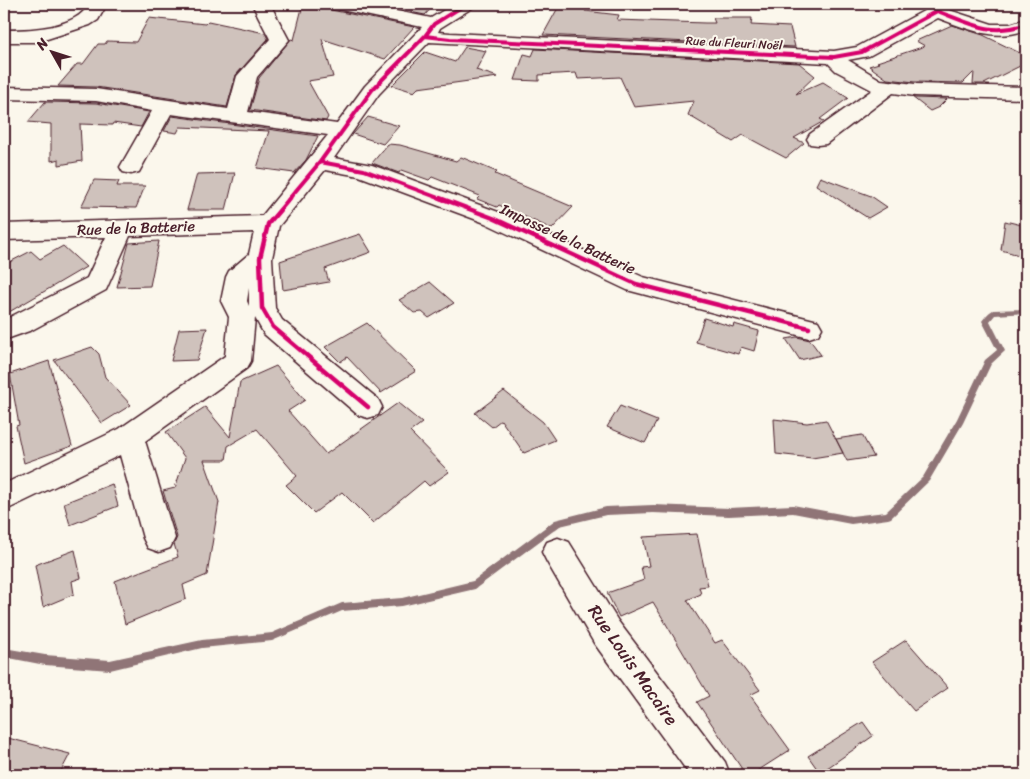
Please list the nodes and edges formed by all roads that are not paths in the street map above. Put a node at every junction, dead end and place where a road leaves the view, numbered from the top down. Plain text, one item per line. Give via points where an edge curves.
1 (98, 4) edge
2 (261, 4) edge
3 (337, 4) edge
4 (466, 4) edge
5 (934, 8) edge
6 (1026, 24) edge
7 (429, 30) junction
8 (4, 36) edge
9 (834, 57) junction
10 (889, 87) junction
11 (1026, 93) edge
12 (4, 94) edge
13 (165, 107) junction
14 (237, 116) junction
15 (342, 131) junction
16 (818, 140) dead end
17 (320, 162) junction
18 (130, 167) dead end
19 (268, 224) junction
20 (122, 228) junction
21 (4, 232) edge
22 (260, 258) junction
23 (810, 328) dead end
24 (4, 330) edge
25 (368, 407) dead end
26 (129, 437) junction
27 (4, 498) edge
28 (159, 538) dead end
29 (558, 552) dead end
30 (712, 775) edge

1 - 8 street via 92,16 84,21 38,36
2 - 14 street via 280,40 247,76
3 - 7 street, Rue du Fleuri Noël
4 - 7 street
5 - 6 street, Rue du Fleuri Noël via 991,31 1006,31
5 - 9 street, Rue du Fleuri Noël via 862,52
7 - 9 street, Rue du Fleuri Noël via 450,40
7 - 15 street via 372,90
9 - 10 street via 843,68 876,85
10 - 11 street
10 - 16 street
12 - 13 street via 96,95
13 - 14 street
13 - 18 street
14 - 15 street
15 - 17 street
17 - 19 street
17 - 23 street, Impasse de la Batterie via 364,170 494,218 636,284
19 - 20 street, Rue de la Batterie
19 - 22 street
20 - 21 street, Rue de la Batterie
20 - 24 street via 97,284
22 - 25 street via 262,308 273,327
22 - 26 street via 238,277 234,302 242,317 238,362
26 - 27 street
26 - 28 street
29 - 30 street, Rue Louis Macaire via 606,632

